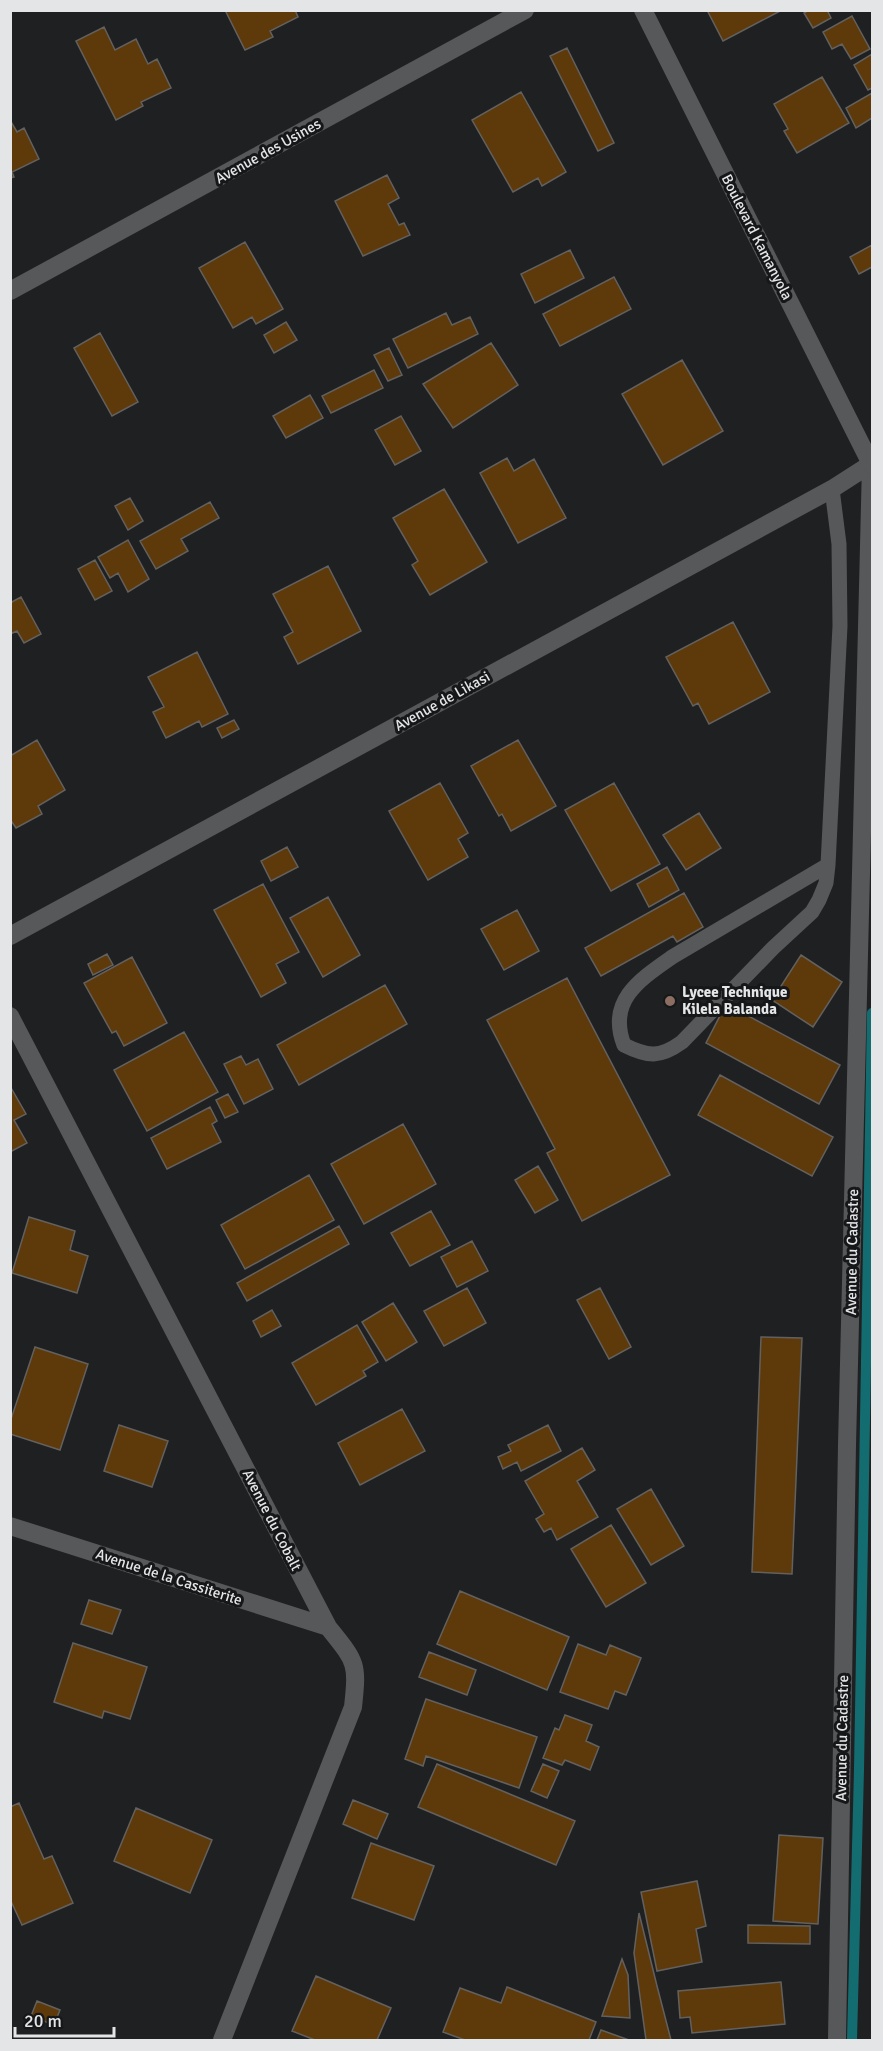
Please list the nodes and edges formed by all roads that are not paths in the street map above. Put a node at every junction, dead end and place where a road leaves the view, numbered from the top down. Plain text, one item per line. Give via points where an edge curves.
1 (525, 10) edge
2 (643, 10) edge
3 (10, 291) edge
4 (872, 463) edge
5 (832, 489) junction
6 (828, 865) junction
7 (10, 936) edge
8 (10, 1016) edge
9 (10, 1526) edge
10 (328, 1627) junction
11 (222, 2040) edge
12 (837, 2040) edge

1 - 3 street, Avenue des Usines
2 - 4 street, Boulevard Kamanyola
4 - 5 street, Avenue de Likasi
4 - 12 street, Avenue du Cadastre
5 - 6 lane via 839,544 840,626
5 - 7 street, Avenue de Likasi
6 - 6 lane via 650,972 634,987 618,1017 624,1045 654,1055 668,1052 682,1042 812,912 826,883
8 - 10 street, Avenue du Cobalt
9 - 10 street, Avenue de la Cassiterite
10 - 11 street, Avenue du Cobalt via 355,1665 352,1707

